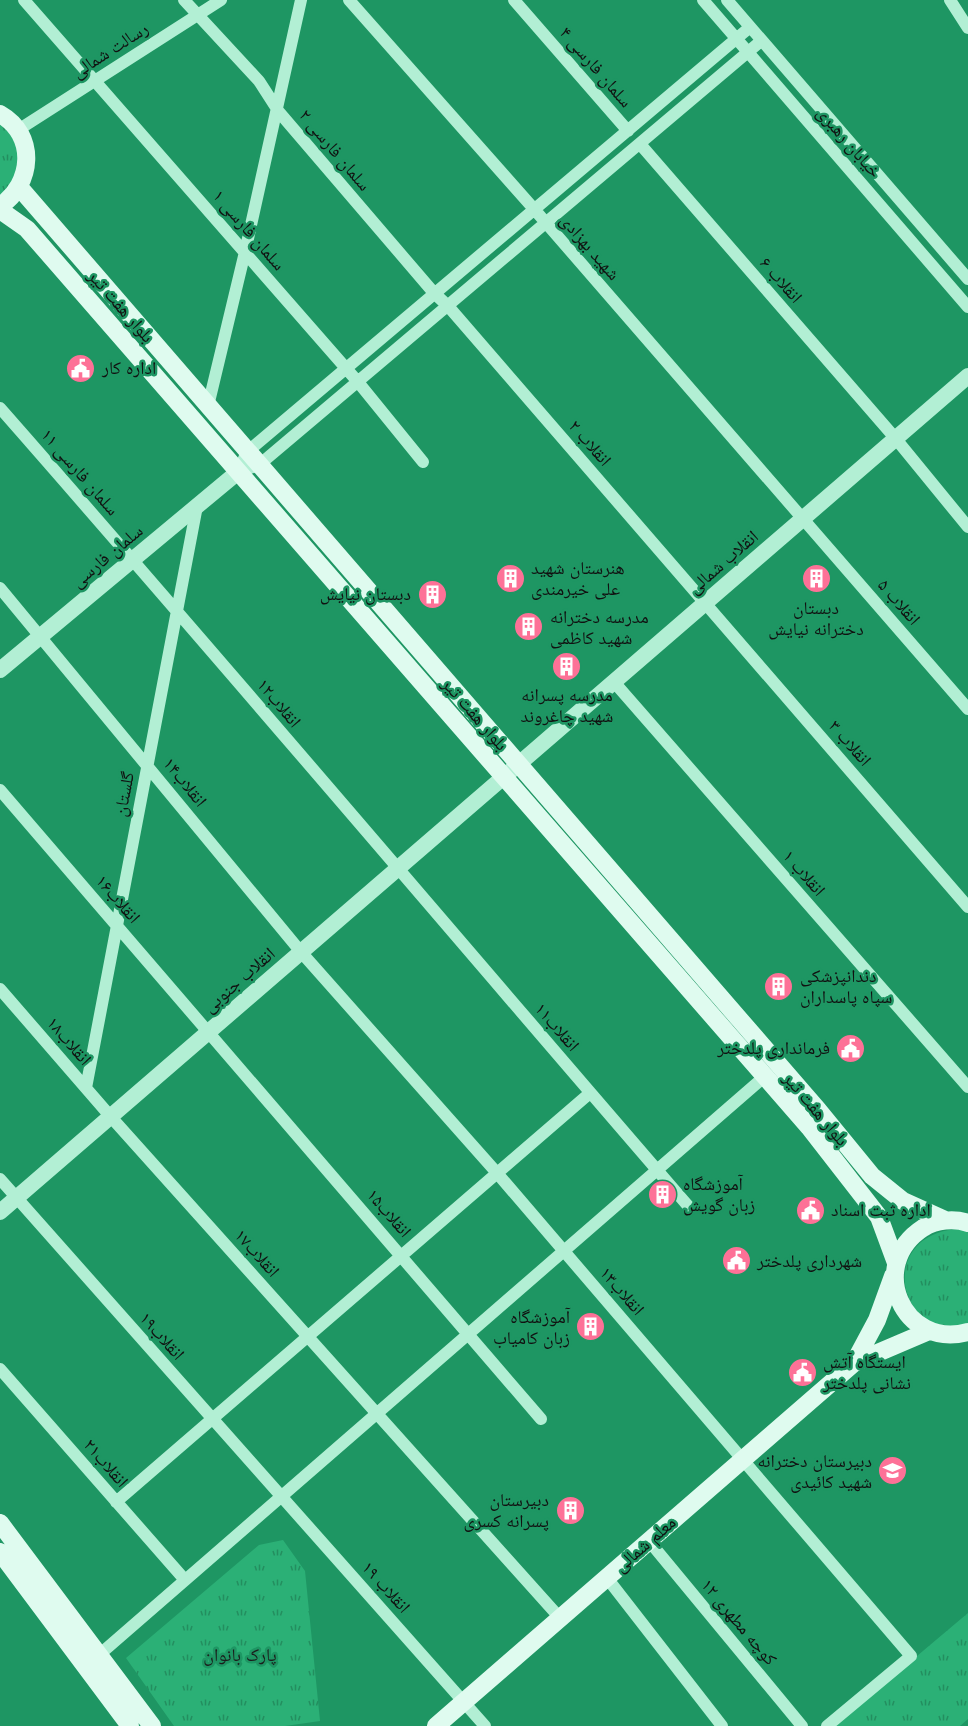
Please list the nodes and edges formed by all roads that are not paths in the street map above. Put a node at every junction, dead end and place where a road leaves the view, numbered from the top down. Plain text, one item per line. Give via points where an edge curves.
1 (24, 0) edge
2 (184, 0) edge
3 (221, 0) edge
4 (301, 0) edge
5 (349, 0) edge
6 (514, 0) edge
7 (703, 0) edge
8 (727, 0) edge
9 (950, 0) edge
10 (197, 15) junction
11 (749, 27) junction
12 (968, 28) edge
13 (736, 38) junction
14 (761, 41) junction
15 (748, 52) junction
16 (96, 80) junction
17 (277, 107) junction
18 (0, 114) edge
19 (18, 130) junction
20 (628, 130) junction
21 (640, 144) junction
22 (20, 188) junction
23 (0, 208) edge
24 (534, 209) junction
25 (546, 223) junction
26 (245, 252) junction
27 (968, 279) edge
28 (434, 293) junction
29 (448, 306) junction
30 (968, 307) edge
31 (346, 368) junction
32 (968, 376) edge
33 (358, 382) junction
34 (208, 406) junction
35 (0, 408) edge
36 (896, 439) junction
37 (247, 452) junction
38 (423, 462) dead end
39 (259, 465) junction
40 (238, 472) junction
41 (197, 506) junction
42 (802, 519) junction
43 (968, 527) edge
44 (133, 560) junction
45 (0, 588) edge
46 (705, 603) junction
47 (179, 612) junction
48 (42, 635) junction
49 (0, 670) edge
50 (614, 682) junction
51 (968, 709) edge
52 (148, 765) junction
53 (519, 765) junction
54 (503, 778) junction
55 (0, 790) edge
56 (397, 870) junction
57 (968, 907) edge
58 (117, 926) junction
59 (301, 952) junction
60 (0, 989) edge
61 (209, 1032) junction
62 (764, 1077) junction
63 (968, 1087) edge
64 (86, 1088) junction
65 (590, 1093) junction
66 (111, 1117) junction
67 (657, 1170) junction
68 (497, 1173) junction
69 (0, 1179) edge
70 (16, 1198) junction
71 (689, 1207) dead end
72 (0, 1212) edge
73 (945, 1220) junction
74 (967, 1222) edge
75 (564, 1251) junction
76 (402, 1255) junction
77 (895, 1269) junction
78 (929, 1331) junction
79 (469, 1334) junction
80 (308, 1336) junction
81 (965, 1336) edge
82 (855, 1363) junction
83 (0, 1369) edge
84 (376, 1413) junction
85 (212, 1419) junction
86 (541, 1419) dead end
87 (742, 1460) junction
88 (281, 1497) junction
89 (116, 1502) junction
90 (0, 1523) edge
91 (649, 1541) junction
92 (0, 1552) edge
93 (607, 1578) junction
94 (185, 1580) junction
95 (560, 1618) junction
96 (99, 1655) junction
97 (463, 1702) junction
98 (130, 1726) edge
99 (152, 1726) edge
100 (436, 1726) edge
101 (485, 1726) edge
102 (722, 1726) edge
103 (802, 1726) edge
104 (827, 1726) edge

1 - 16 street, سلمان فارسی ۱
2 - 10 street, سلمان فارسی ۲
3 - 10 street, رسالت شمالی
4 - 17 street
5 - 24 street, شهید بهزادی
6 - 20 street, سلمان فارسی ۴
7 - 13 street, خیابان رهبری
8 - 11 street, خیابان رهبری
9 - 12 street
10 - 16 street, رسالت شمالی
10 - 17 street, سلمان فارسی ۲ via 259,81
11 - 13 street
11 - 14 street, خیابان رهبری
13 - 15 street, خیابان رهبری
13 - 20 street
14 - 15 street
14 - 27 street, خیابان رهبری
15 - 21 street
15 - 30 street, خیابان رهبری
16 - 19 street, رسالت شمالی
16 - 26 street, سلمان فارسی ۱
17 - 26 street
17 - 28 street, سلمان فارسی ۲
18 - 19 main road
19 - 22 main road via 27,159
20 - 24 street
21 - 25 street
21 - 36 street, انقلاب ۶
22 - 23 main road
22 - 34 main road, بلوار هفت تیر
23 - 40 main road, بلوار هفت تیر via 27,229
24 - 25 street, شهید بهزادی
24 - 28 street
25 - 29 street
25 - 42 street, شهید بهزادی
26 - 31 street, سلمان فارسی ۱
26 - 34 street
28 - 29 street, سلمان فارسی ۲
28 - 31 street
29 - 33 street
29 - 46 street, انقلاب ۲
31 - 33 street, سلمان فارسی ۱
31 - 37 street
32 - 36 street, انقلاب شمالی
33 - 38 street, سلمان فارسی ۱
33 - 39 street
34 - 37 main road, بلوار هفت تیر
35 - 44 street, سلمان فارسی ۱۱
36 - 42 street, انقلاب شمالی
36 - 43 street, انقلاب ۶
37 - 39 main road, بلوار هفت تیر
37 - 40 street
39 - 40 street
39 - 53 main road, بلوار هفت تیر
40 - 41 street, سلمان فارسی
40 - 54 main road, بلوار هفت تیر
41 - 44 street, سلمان فارسی
41 - 47 street, گلستان
42 - 46 street, انقلاب شمالی
42 - 51 street, انقلاب ۵
44 - 47 street, انقلاب۱۲
44 - 48 street, سلمان فارسی
45 - 48 street, انقلاب۱۴
46 - 50 street, انقلاب شمالی
46 - 57 street, انقلاب ۳
47 - 52 street, گلستان
47 - 56 street, انقلاب۱۲
48 - 49 street, سلمان فارسی
48 - 52 street, انقلاب۱۴
50 - 53 street, انقلاب شمالی
50 - 63 street, انقلاب ۱
52 - 58 street, گلستان
52 - 59 street, انقلاب۱۴
53 - 54 street, انقلاب شمالی
53 - 73 main road, بلوار هفت تیر via 872,1176 903,1201
54 - 56 street, انقلاب جنوبی
54 - 62 main road, بلوار هفت تیر
55 - 58 street, انقلاب۱۶
56 - 59 street, انقلاب جنوبی
56 - 65 street, انقلاب۱۱
58 - 61 street, انقلاب۱۶
58 - 64 street, گلستان
59 - 61 street, انقلاب جنوبی
59 - 68 street, انقلاب۱۳
60 - 64 street, انقلاب۱۸
61 - 66 street, انقلاب جنوبی
61 - 76 street, انقلاب۱۵
62 - 67 street
62 - 77 main road, بلوار هفت تیر via 873,1208
64 - 66 street, انقلاب۱۸
65 - 67 street, انقلاب۱۱
65 - 68 street
66 - 70 street, انقلاب جنوبی
66 - 80 street, انقلاب۱۷
67 - 71 street, انقلاب۱۱
67 - 75 street
68 - 75 street, انقلاب۱۳
68 - 76 street
69 - 70 street, انقلاب۱۹
70 - 72 street, انقلاب جنوبی
70 - 85 street, انقلاب۱۹
73 - 74 main road
73 - 77 main road via 914,1234 903,1247
75 - 79 street
75 - 87 street, انقلاب۱۳
76 - 79 street, انقلاب۱۵
76 - 80 street
77 - 78 main road, بلوار هفت تیر via 896,1292 903,1308 914,1322
77 - 82 main road via 877,1320
78 - 81 main road
78 - 82 main road
79 - 84 street
79 - 86 street, انقلاب۱۵
80 - 84 street, انقلاب۱۷
80 - 85 street
82 - 87 main road, معلم شمالی
83 - 89 street, انقلاب۲۱
84 - 88 street
84 - 95 street, انقلاب۱۷
85 - 88 street, انقلاب۱۹
85 - 89 street
87 - 91 main road, معلم شمالی
87 - 104 street, انقلاب۱۳ via 911,1656
88 - 94 street
88 - 97 street, انقلاب ۱۹
89 - 94 street, انقلاب۲۱
90 - 96 main road
91 - 93 main road, معلم شمالی
91 - 103 street, کوچه مطهری ۱۲
92 - 98 main road
93 - 95 main road, معلم شمالی
93 - 102 street
94 - 96 street
95 - 97 main road, معلم شمالی
96 - 99 main road
97 - 100 main road, معلم شمالی
97 - 101 street, انقلاب ۱۹

